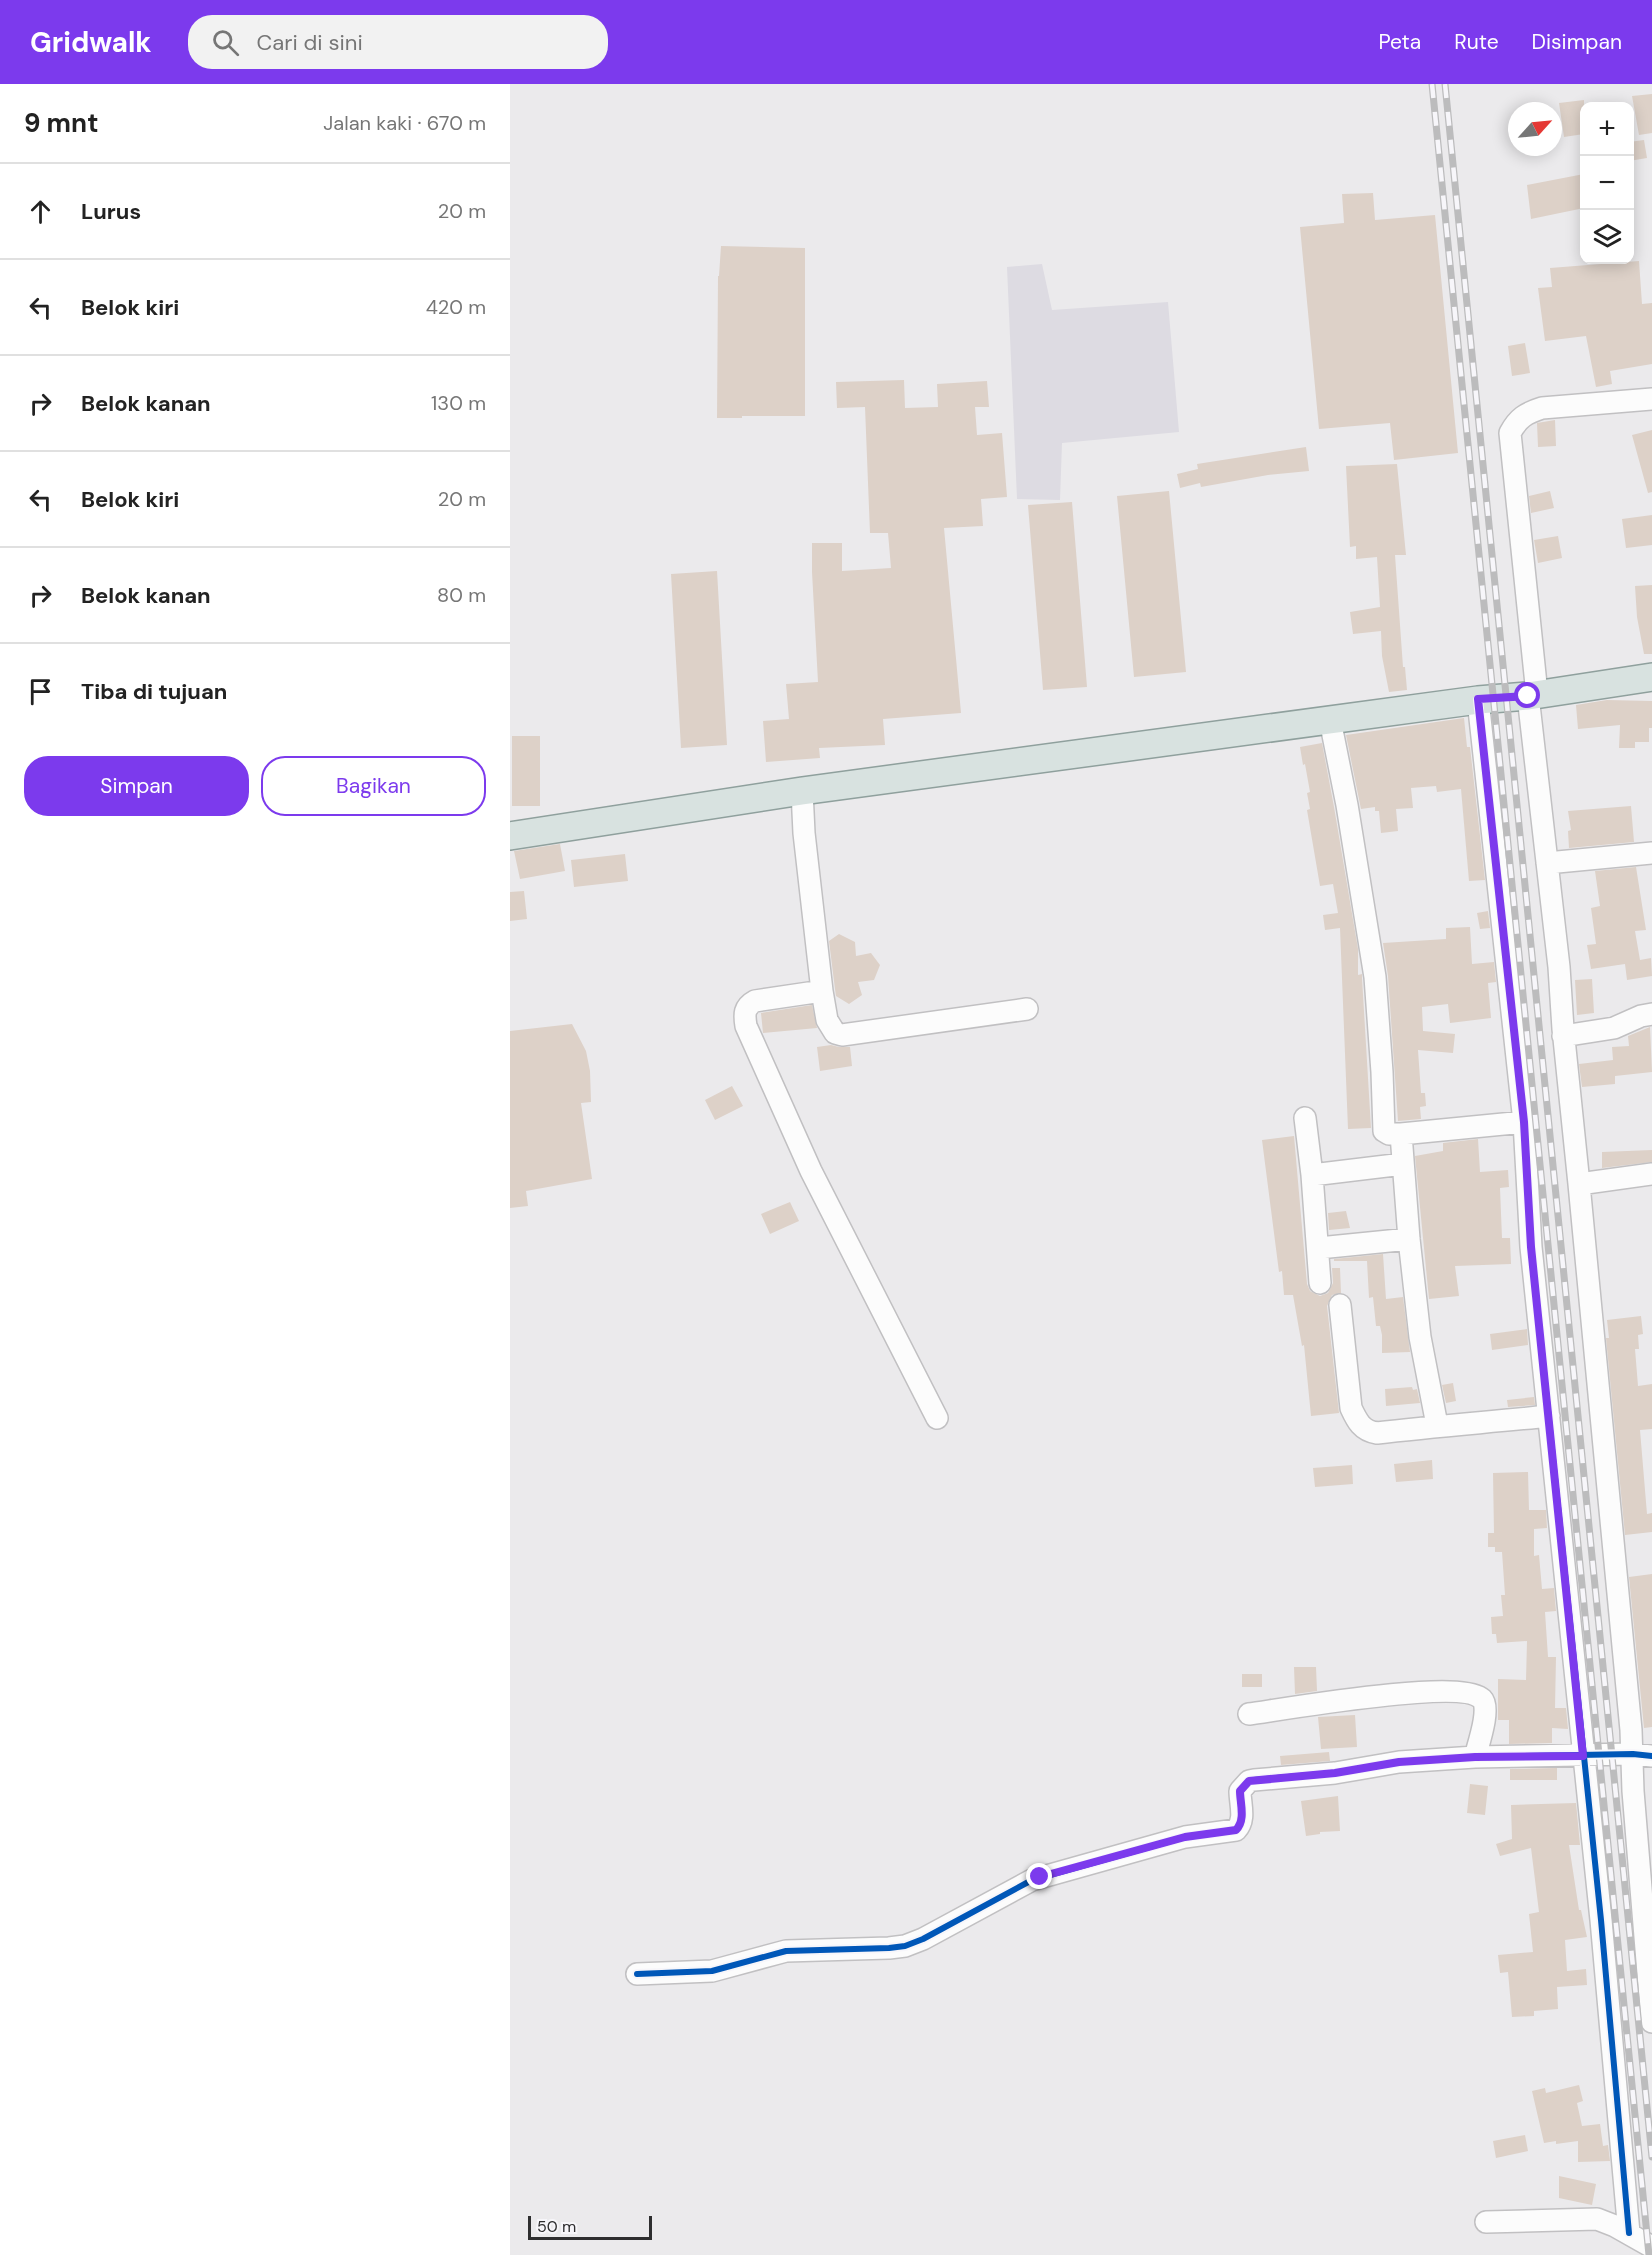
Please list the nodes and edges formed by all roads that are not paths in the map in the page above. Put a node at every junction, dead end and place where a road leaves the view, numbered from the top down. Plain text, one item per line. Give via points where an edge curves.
1 (1652, 399) edge
2 (1652, 677) edge
3 (1533, 695) junction
4 (1478, 699) junction
5 (1330, 720) junction
6 (802, 791) junction
7 (510, 836) edge
8 (1652, 853) edge
9 (1548, 863) junction
10 (822, 991) junction
11 (1027, 1009) dead end
12 (1652, 1014) edge
13 (1563, 1036) junction
14 (1305, 1118) dead end
15 (1524, 1122) junction
16 (1401, 1134) junction
17 (1403, 1164) junction
18 (1652, 1174) edge
19 (1312, 1175) junction
20 (1579, 1184) junction
21 (1409, 1239) junction
22 (1318, 1248) junction
23 (1320, 1283) dead end
24 (1340, 1305) dead end
25 (1550, 1416) junction
26 (937, 1418) dead end
27 (1437, 1425) junction
28 (1249, 1714) dead end
29 (1643, 1755) edge
30 (1583, 1756) junction
31 (1475, 1757) junction
32 (637, 1974) dead end
33 (1652, 2022) edge
34 (1486, 2222) dead end
35 (1629, 2234) junction
36 (1652, 2247) edge

1 - 3 street via 1542,408 1516,421 1510,433
2 - 3 main road
3 - 4 main road
3 - 9 street
4 - 5 main road
4 - 15 street
5 - 6 main road
5 - 16 street via 1375,977 1383,1128 1389,1134
6 - 7 main road
6 - 10 street
8 - 9 street
9 - 13 street
10 - 11 street via 826,1020 835,1033 842,1035
10 - 26 street via 755,1001 747,1005 746,1026 811,1171
12 - 13 street via 1614,1028
13 - 20 street
14 - 19 street
15 - 16 street
15 - 25 street via 1531,1247
16 - 17 street
17 - 19 street
17 - 21 street
18 - 20 street
19 - 22 street
20 - 29 street
21 - 22 street
21 - 27 street via 1420,1337
22 - 23 street
24 - 27 street via 1351,1408 1358,1422 1369,1432 1377,1433
25 - 27 street
25 - 30 street
28 - 31 street via 1419,1692 1466,1692 1482,1698 1485,1704
29 - 30 street
29 - 33 street via 1633,1791
30 - 31 street
30 - 35 street
31 - 32 street via 1399,1762 1249,1781 1240,1791 1242,1818 1236,1830 1185,1837 1032,1880 905,1946 786,1951 712,1971
34 - 35 street via 1590,2219
35 - 36 street

